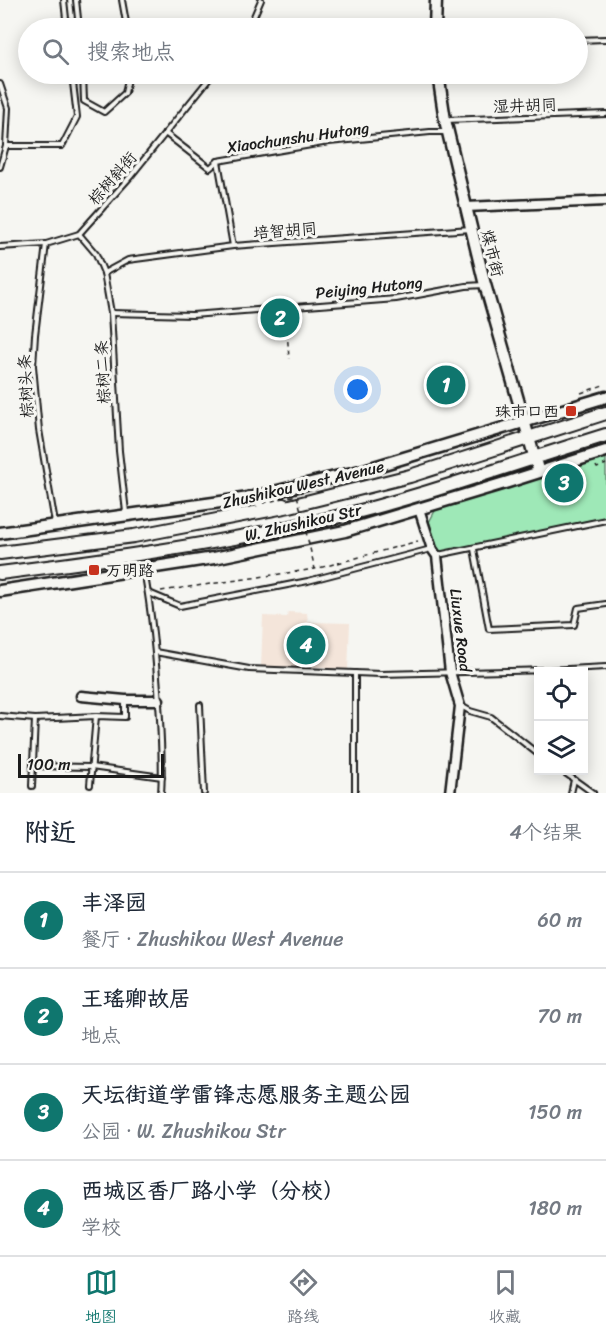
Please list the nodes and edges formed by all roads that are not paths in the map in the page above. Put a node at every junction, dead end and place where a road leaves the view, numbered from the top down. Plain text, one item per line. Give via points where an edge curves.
1 (64, 0) edge
2 (76, 0) edge
3 (122, 0) edge
4 (261, 0) edge
5 (436, 0) edge
6 (66, 18) edge
7 (78, 18) edge
8 (125, 18) edge
9 (253, 18) edge
10 (435, 18) edge
11 (606, 39) edge
12 (588, 40) edge
13 (0, 84) edge
14 (73, 84) edge
15 (83, 84) edge
16 (127, 84) edge
17 (205, 84) edge
18 (440, 84) edge
19 (606, 114) edge
20 (445, 120) junction
21 (448, 132) junction
22 (165, 133) junction
23 (6, 146) junction
24 (218, 161) junction
25 (0, 167) edge
26 (606, 201) edge
27 (466, 207) junction
28 (472, 229) junction
29 (79, 234) junction
30 (46, 244) junction
31 (233, 246) junction
32 (0, 247) edge
33 (104, 273) junction
34 (486, 285) junction
35 (111, 313) junction
36 (606, 397) edge
37 (606, 413) edge
38 (524, 422) junction
39 (606, 435) edge
40 (528, 438) junction
41 (606, 451) edge
42 (534, 457) junction
43 (538, 472) junction
44 (249, 498) junction
45 (290, 506) junction
46 (419, 509) junction
47 (127, 516) junction
48 (606, 520) edge
49 (56, 526) junction
50 (0, 533) edge
51 (474, 549) junction
52 (434, 552) junction
53 (0, 553) edge
54 (144, 570) junction
55 (0, 573) edge
56 (0, 591) edge
57 (148, 593) junction
58 (606, 604) edge
59 (155, 652) junction
60 (606, 667) edge
61 (450, 672) junction
62 (355, 673) junction
63 (81, 696) dead end
64 (125, 700) junction
65 (159, 700) junction
66 (200, 705) dead end
67 (460, 706) junction
68 (0, 716) edge
69 (96, 716) junction
70 (35, 719) junction
71 (534, 751) edge
72 (34, 766) junction
73 (92, 767) junction
74 (567, 775) edge
75 (162, 777) junction
76 (574, 780) junction
77 (90, 785) dead end
78 (32, 786) dead end
79 (161, 793) edge
80 (204, 793) edge
81 (354, 793) edge
82 (450, 793) edge
83 (571, 793) edge
84 (593, 793) edge

1 - 6 lane
2 - 7 lane
3 - 8 lane
4 - 9 lane
5 - 10 street
11 - 12 lane
13 - 23 lane via 8,108
14 - 23 lane via 77,117 62,146
15 - 16 lane via 84,101 104,112 125,93
17 - 22 lane, 棕树斜街
18 - 20 street, 煤市街
19 - 20 lane, 湿井胡同
20 - 21 street, 煤市街
21 - 24 lane, Xiaochunshu Hutong via 329,142
21 - 27 street, 煤市街
22 - 24 lane, Xiaochunshu Hutong via 210,168
22 - 29 lane, 棕树斜街
23 - 25 lane
24 - 31 lane
26 - 27 street
27 - 28 street, 煤市街
28 - 31 lane, 培智胡同
28 - 34 street, 煤市街
29 - 30 lane
29 - 33 lane, 棕树二条
30 - 32 lane
30 - 49 lane, 棕树头条 via 33,366 39,430
31 - 33 lane, 培智胡同 via 128,260
33 - 35 lane, 棕树二条
34 - 35 lane, Peiying Hutong via 396,299 192,315
34 - 38 street, 煤市街
35 - 47 lane, 棕树二条
36 - 38 street, Zhushikou West Avenue
37 - 40 main road, Zhushikou West Avenue
38 - 40 street, 煤市街
38 - 44 street, Zhushikou West Avenue via 364,470
39 - 42 main road
40 - 42 street, 煤市街
40 - 45 main road, Zhushikou West Avenue via 410,476
41 - 43 street, W. Zhushikou Str
42 - 43 street, 煤市街
42 - 55 main road, W. Zhushikou Str via 365,509 276,530
43 - 46 street, W. Zhushikou Str
44 - 45 main road
44 - 47 street, Zhushikou West Avenue
45 - 53 main road, Zhushikou West Avenue via 134,536
46 - 52 street, Liuxue Road
46 - 54 street, W. Zhushikou Str via 334,533
47 - 49 street, Zhushikou West Avenue
48 - 51 lane
49 - 50 street, Zhushikou West Avenue
51 - 52 lane
51 - 58 lane via 489,628 574,626 578,608
52 - 57 lane via 180,606
52 - 61 street, Liuxue Road
54 - 56 street, W. Zhushikou Str
54 - 57 lane
57 - 59 lane
59 - 62 lane via 249,669
59 - 65 lane
60 - 61 lane
61 - 62 lane
61 - 67 street, Liuxue Road
62 - 81 lane
63 - 64 street
64 - 65 street
64 - 69 lane via 125,717
65 - 75 lane
66 - 80 lane
67 - 71 lane via 491,717
67 - 82 street, Liuxue Road
68 - 70 lane
69 - 70 lane
69 - 73 lane
70 - 72 lane
72 - 73 lane
72 - 78 lane
73 - 75 lane
73 - 77 lane
74 - 76 lane
75 - 79 lane
76 - 83 lane
76 - 84 lane

